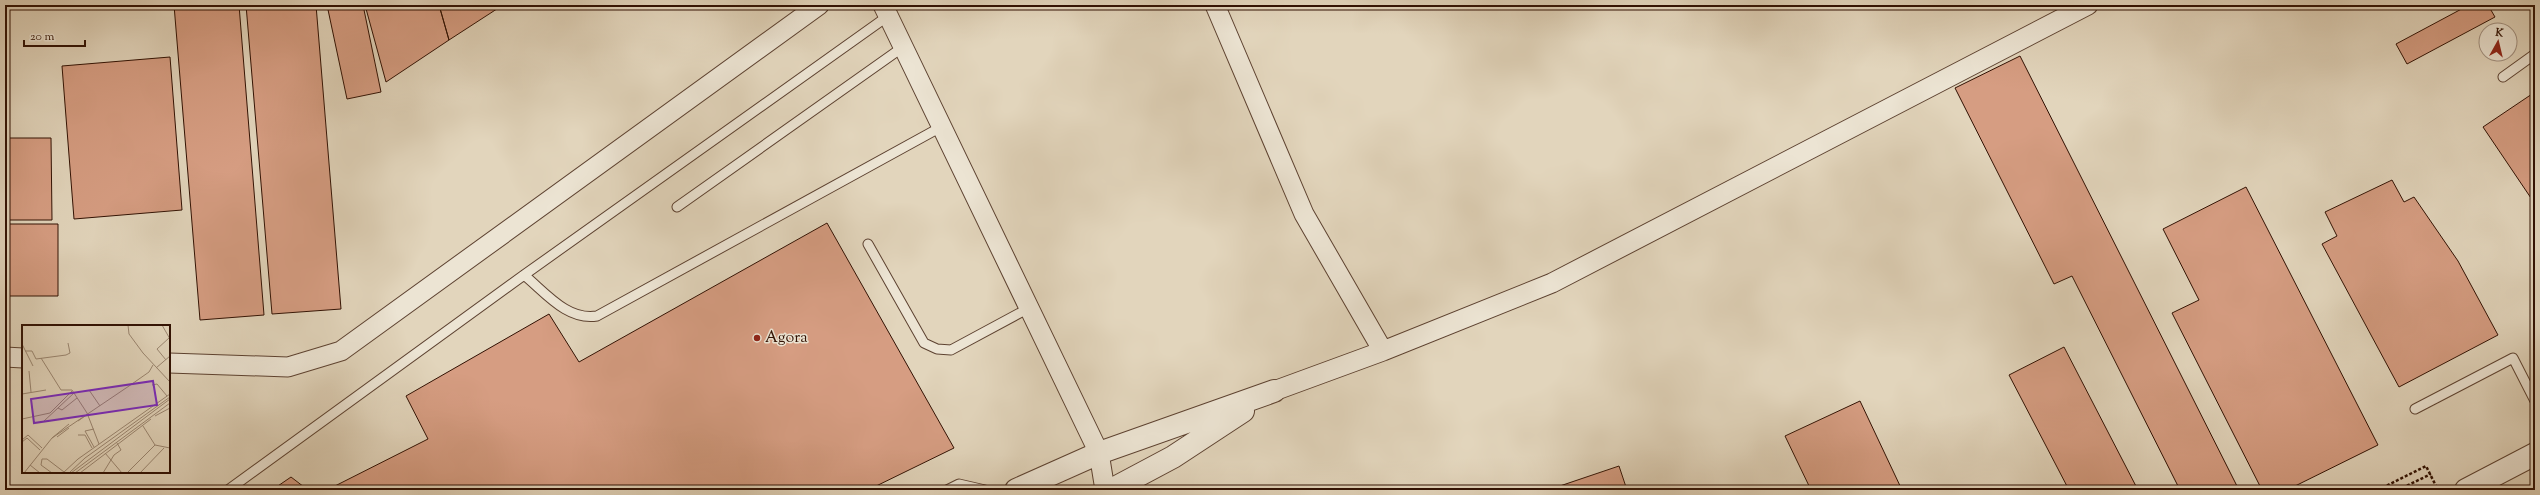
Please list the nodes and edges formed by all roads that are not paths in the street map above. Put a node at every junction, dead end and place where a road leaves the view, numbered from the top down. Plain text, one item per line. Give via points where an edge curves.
1 (819, 5) edge
2 (1216, 5) edge
3 (2088, 5) edge
4 (885, 10) edge
5 (903, 47) junction
6 (2535, 54) edge
7 (2503, 77) dead end
8 (941, 127) junction
9 (677, 207) dead end
10 (868, 244) dead end
11 (524, 275) junction
12 (1029, 308) junction
13 (1383, 351) junction
14 (5, 357) edge
15 (22, 358) edge
16 (170, 363) edge
17 (1274, 391) junction
18 (2535, 401) edge
19 (2415, 409) dead end
20 (1099, 453) junction
21 (2535, 454) edge
22 (228, 490) edge
23 (947, 490) edge
24 (985, 490) edge
25 (1016, 490) edge
26 (1105, 490) edge
27 (1111, 490) edge
28 (2466, 490) edge

1 - 16 street via 341,351 288,367
2 - 13 street via 1304,214
3 - 13 street via 1552,283
4 - 5 street
4 - 11 lane
5 - 8 street
5 - 9 lane
6 - 7 lane
8 - 11 lane via 597,316 582,317 568,312
8 - 12 street
10 - 12 lane via 924,342 937,349 951,350 958,347
11 - 22 lane
12 - 20 street
13 - 17 street
14 - 15 street
17 - 20 street
17 - 27 street via 1173,457
18 - 19 lane via 2514,358
20 - 25 street
20 - 26 street
21 - 28 street
23 - 24 lane via 959,484

